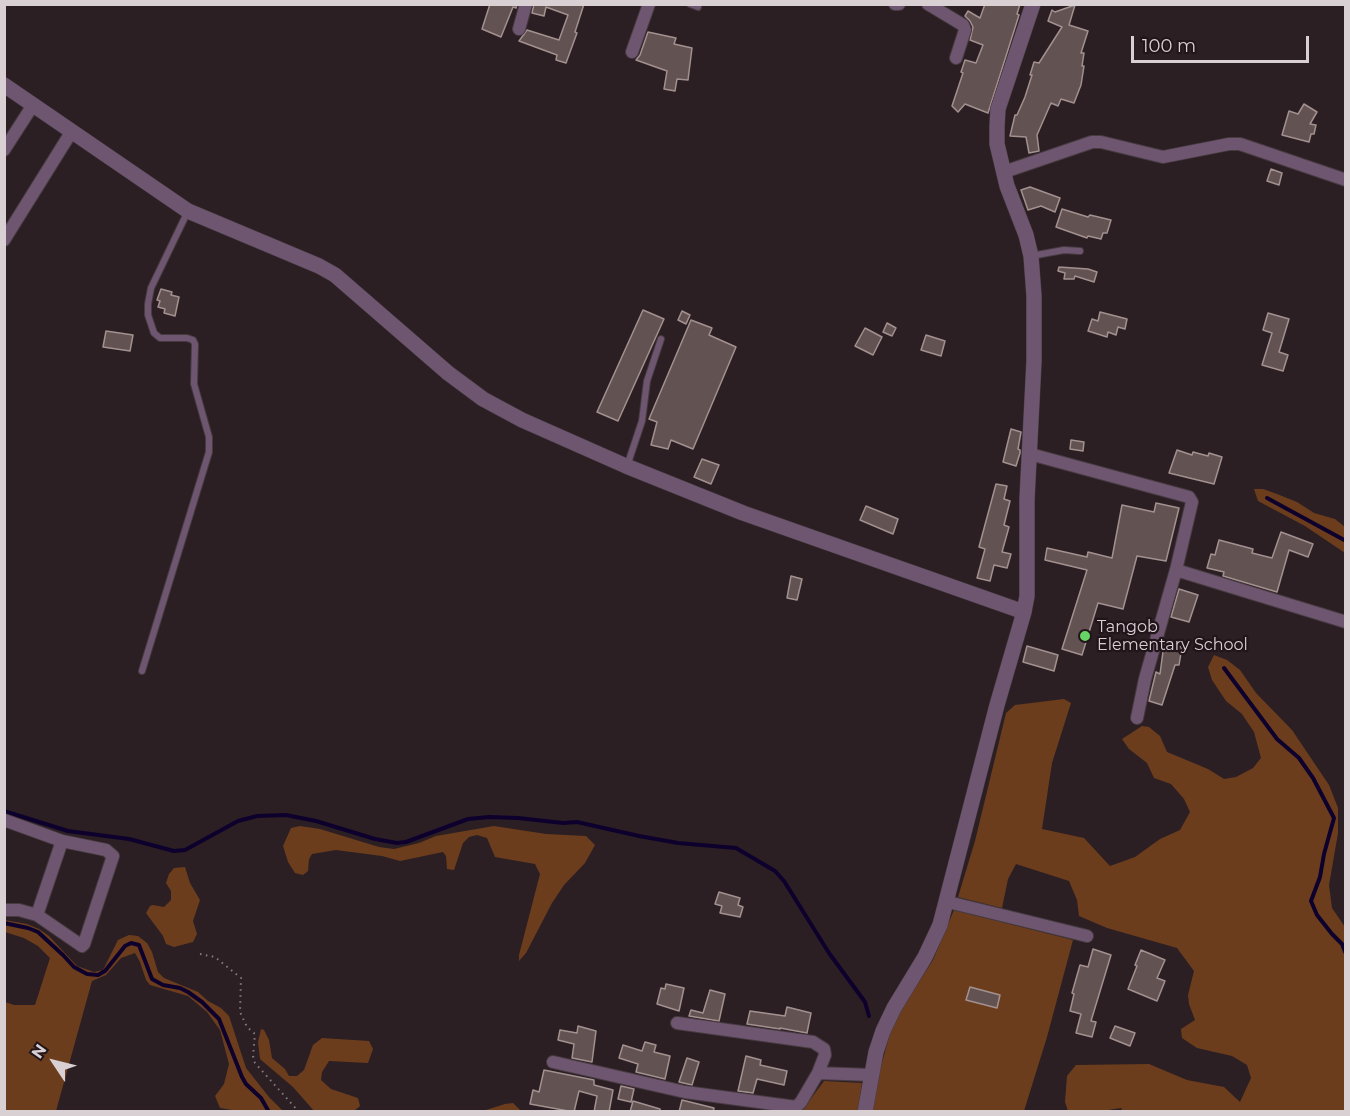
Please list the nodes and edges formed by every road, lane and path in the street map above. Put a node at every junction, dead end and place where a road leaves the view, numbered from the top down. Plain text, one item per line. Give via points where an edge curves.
1 (526, 4) edge
2 (649, 4) edge
3 (690, 4) edge
4 (928, 4) edge
5 (1033, 4) edge
6 (698, 7) dead end
7 (519, 29) dead end
8 (633, 52) dead end
9 (956, 58) dead end
10 (4, 85) edge
11 (33, 105) junction
12 (72, 131) junction
13 (4, 150) edge
14 (1004, 171) junction
15 (1346, 180) edge
16 (188, 211) junction
17 (4, 240) edge
18 (1080, 251) dead end
19 (1031, 256) junction
20 (661, 339) dead end
21 (1030, 454) junction
22 (626, 466) junction
23 (1176, 570) junction
24 (1024, 612) junction
25 (1346, 622) edge
26 (142, 671) dead end
27 (1137, 718) dead end
28 (4, 820) edge
29 (62, 841) junction
30 (948, 902) junction
31 (4, 910) edge
32 (37, 915) junction
33 (1087, 936) dead end
34 (200, 954) dead end
35 (677, 1023) dead end
36 (553, 1062) dead end
37 (819, 1073) junction
38 (871, 1075) junction
39 (298, 1112) edge
40 (865, 1112) edge

1 - 7 street
2 - 8 street
3 - 6 lane
4 - 9 street via 963,25
5 - 14 street via 998,109 997,144
10 - 11 street
11 - 12 street
11 - 13 street
12 - 16 street
12 - 17 street
14 - 15 street via 1092,142 1163,157 1240,144
14 - 19 street
16 - 22 street via 320,266 483,399
16 - 26 lane via 151,288 148,315 156,336 187,338 195,344 194,384 209,452
18 - 19 lane
19 - 21 street via 1034,361
20 - 22 lane via 647,381 642,421
21 - 23 street via 1189,497 1192,508
21 - 24 street
22 - 24 street via 743,513
23 - 25 street
23 - 27 street
24 - 30 street
28 - 29 street
29 - 32 street
29 - 32 street via 106,850 113,856 84,944 78,945
30 - 33 street
30 - 38 street via 925,957 883,1031
31 - 32 street
34 - 39 path via 214,957 242,978 240,1012 255,1034 255,1063
35 - 37 street via 813,1042 824,1049
36 - 37 street via 685,1092 796,1107
37 - 38 street
38 - 40 street

